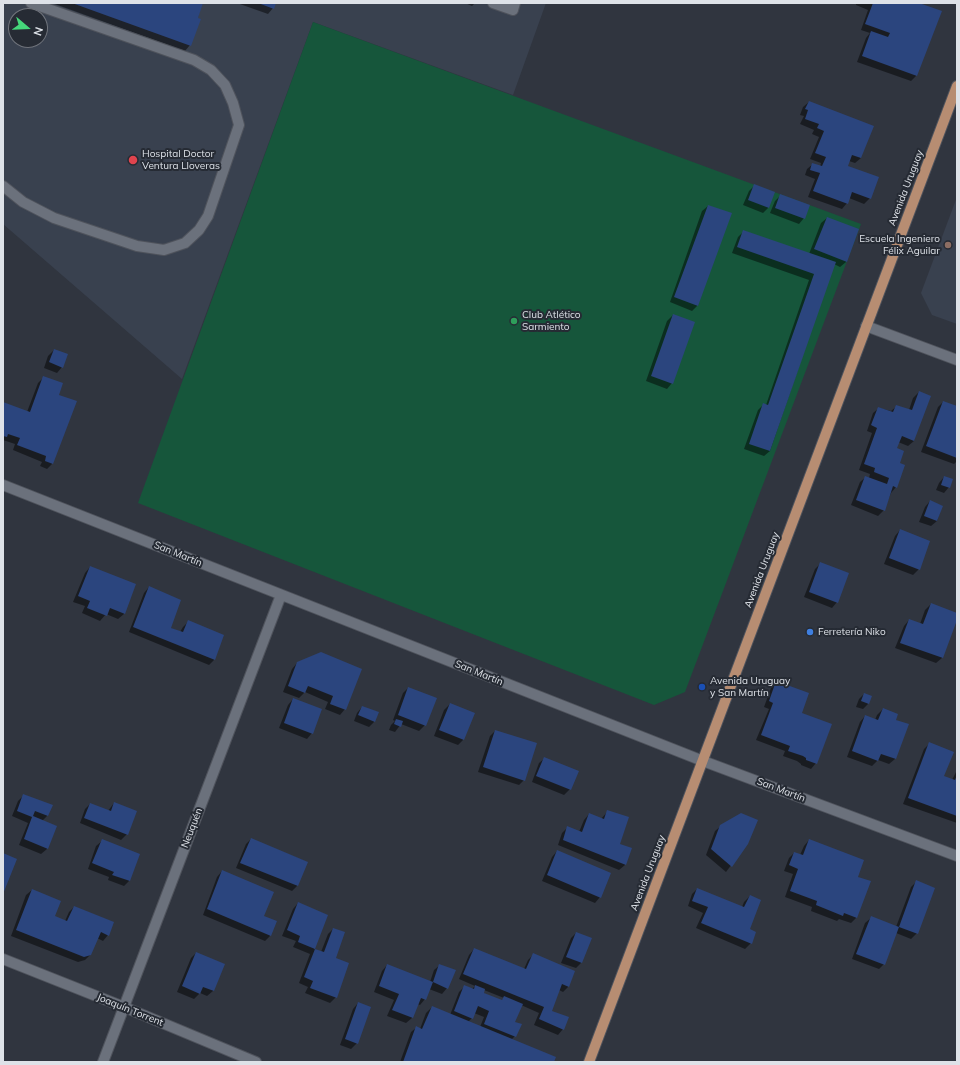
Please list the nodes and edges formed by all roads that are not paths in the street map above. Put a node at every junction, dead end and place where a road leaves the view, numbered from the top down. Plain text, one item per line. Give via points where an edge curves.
1 (32, 3) edge
2 (493, 3) edge
3 (515, 3) edge
4 (957, 86) edge
5 (3, 186) edge
6 (866, 326) junction
7 (957, 360) edge
8 (3, 485) edge
9 (281, 595) junction
10 (703, 761) junction
11 (957, 856) edge
12 (3, 960) edge
13 (124, 1007) junction
14 (103, 1062) edge
15 (256, 1062) edge
16 (589, 1062) edge

1 - 5 street via 194,60 211,70 225,85 239,125 208,216 199,230 185,243 164,250 137,246 54,218 24,202
2 - 3 street via 513,10
4 - 6 main road, Avenida Uruguay
6 - 7 street
6 - 10 main road, Avenida Uruguay
8 - 9 street, San Martín
9 - 10 street, San Martín
9 - 13 street, Neuquén
10 - 11 street, San Martín
10 - 16 main road, Avenida Uruguay
12 - 13 street, Joaquín Torrent
13 - 14 street, Neuquén
13 - 15 street, Joaquín Torrent

